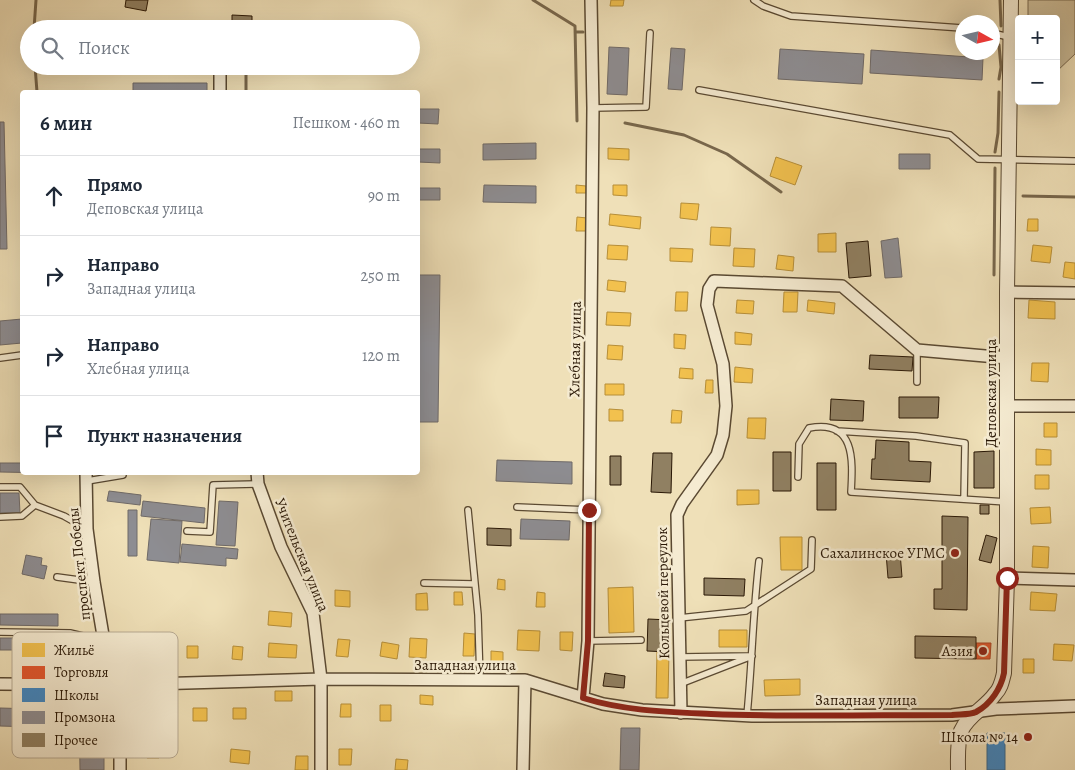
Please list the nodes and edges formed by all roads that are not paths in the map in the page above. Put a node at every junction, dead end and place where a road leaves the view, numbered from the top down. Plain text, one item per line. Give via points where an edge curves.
1 (591, 0) edge
2 (754, 0) edge
3 (1011, 0) edge
4 (955, 28) edge
5 (650, 33) dead end
6 (1000, 35) edge
7 (1011, 38) junction
8 (220, 75) edge
9 (220, 90) edge
10 (699, 90) dead end
11 (593, 108) junction
12 (1008, 160) junction
13 (1075, 160) edge
14 (1007, 292) junction
15 (1075, 293) edge
16 (917, 350) junction
17 (20, 355) edge
18 (0, 358) edge
19 (1008, 358) junction
20 (917, 382) dead end
21 (1008, 406) junction
22 (1075, 406) edge
23 (837, 431) junction
24 (123, 475) edge
25 (86, 477) edge
26 (798, 477) dead end
27 (257, 478) edge
28 (0, 487) edge
29 (964, 499) junction
30 (1007, 502) junction
31 (34, 504) junction
32 (517, 507) dead end
33 (468, 510) dead end
34 (589, 510) junction
35 (0, 517) edge
36 (88, 528) junction
37 (187, 532) dead end
38 (812, 540) dead end
39 (759, 561) dead end
40 (57, 577) dead end
41 (1007, 578) junction
42 (1075, 580) edge
43 (94, 582) junction
44 (424, 583) dead end
45 (475, 584) junction
46 (754, 606) junction
47 (679, 618) junction
48 (102, 632) edge
49 (641, 640) dead end
50 (588, 641) junction
51 (752, 656) junction
52 (680, 657) junction
53 (321, 679) junction
54 (480, 680) junction
55 (525, 680) junction
56 (178, 683) edge
57 (680, 684) junction
58 (583, 698) junction
59 (1075, 706) edge
60 (681, 712) junction
61 (975, 712) junction
62 (747, 715) junction
63 (321, 770) edge
64 (523, 770) edge
65 (958, 770) edge

1 - 11 street, Хлебная улица
2 - 4 lane via 791,16
3 - 7 street, Деповская улица
5 - 11 lane via 646,107
6 - 7 lane
7 - 12 street, Деповская улица
8 - 9 street
10 - 12 lane via 950,136 978,159
11 - 34 street, Хлебная улица
12 - 13 lane
12 - 14 street, Деповская улица
14 - 15 street
14 - 19 street, Деповская улица
16 - 19 street
16 - 20 lane
16 - 47 street, Кольцевой переулок via 842,286 714,281 708,289 707,305 723,364 726,406 723,435 718,455 677,515
17 - 18 lane
19 - 21 street, Деповская улица
21 - 22 street
21 - 30 street, Деповская улица
23 - 26 lane via 823,426 809,428 799,444
23 - 29 lane via 848,441 853,465 851,492
23 - 29 lane via 965,443
24 - 25 lane
25 - 36 street, проспект Победы
27 - 37 lane via 214,485 210,532
27 - 53 street, Учительская улица via 281,547 313,613
28 - 31 lane via 20,487
29 - 30 lane
30 - 41 street, Деповская улица
31 - 35 lane via 22,516
31 - 36 lane
32 - 34 lane
33 - 45 lane
34 - 50 street, Хлебная улица
36 - 43 street, проспект Победы
38 - 46 lane via 811,569
39 - 46 lane
40 - 43 lane
41 - 42 street
41 - 61 street, Деповская улица via 1002,684 995,695
43 - 48 street, проспект Победы
44 - 45 lane
45 - 54 lane
46 - 47 lane via 746,611
46 - 51 lane
47 - 52 street, Кольцевой переулок
49 - 50 lane
50 - 58 street, Хлебная улица
51 - 52 lane
51 - 57 lane
51 - 62 lane
52 - 57 street, Кольцевой переулок
53 - 54 street, Западная улица
53 - 56 street, Западная улица
53 - 63 street, Учительская улица
54 - 55 street, Западная улица
55 - 58 street, Западная улица
55 - 64 street
57 - 60 street, Кольцевой переулок
58 - 60 street, Западная улица via 642,710
59 - 61 street, Западная улица
60 - 62 street, Западная улица
61 - 62 street, Западная улица via 952,715
61 - 65 street, Деповская улица via 960,734

